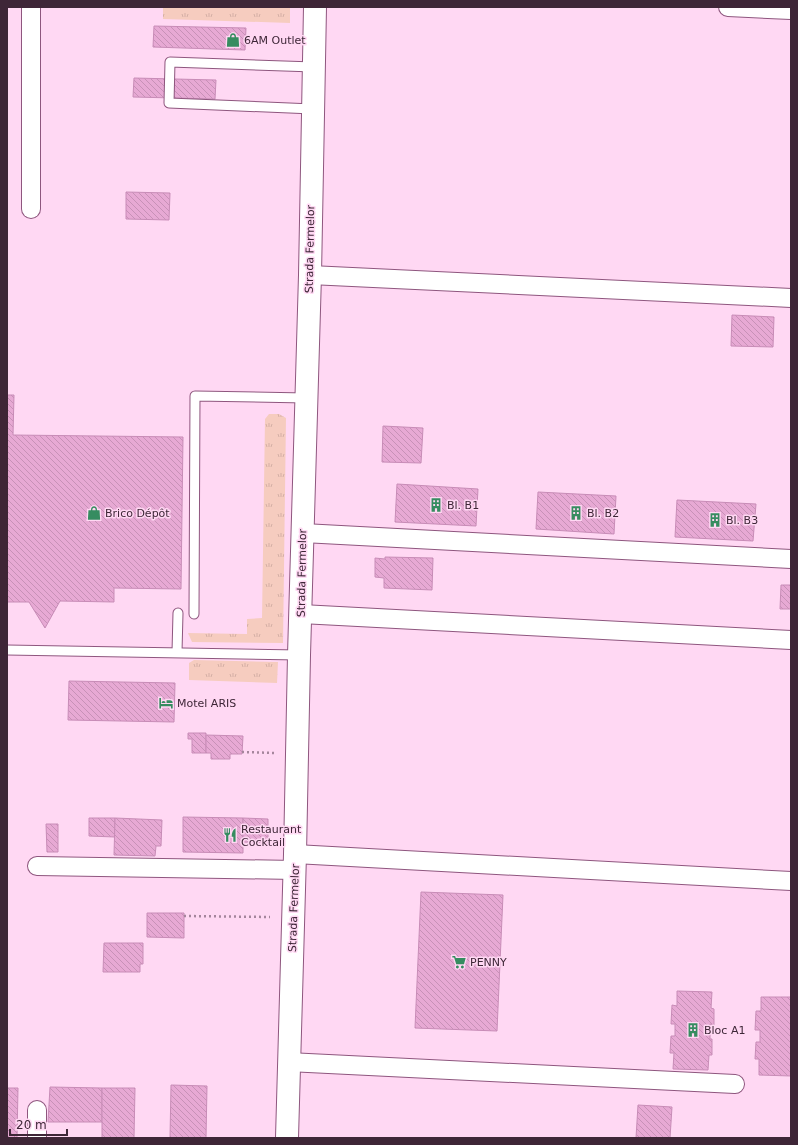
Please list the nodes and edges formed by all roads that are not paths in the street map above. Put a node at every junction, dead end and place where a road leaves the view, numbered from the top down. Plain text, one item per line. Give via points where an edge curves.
1 (31, 7) edge
2 (315, 7) edge
3 (728, 7) edge
4 (791, 10) edge
5 (314, 67) junction
6 (313, 109) junction
7 (31, 209) dead end
8 (310, 275) junction
9 (791, 298) edge
10 (306, 398) junction
11 (303, 533) junction
12 (791, 560) edge
13 (178, 613) dead end
14 (194, 614) dead end
15 (301, 614) junction
16 (791, 640) edge
17 (7, 650) edge
18 (177, 652) junction
19 (299, 655) junction
20 (295, 862) junction
21 (37, 866) dead end
22 (791, 881) edge
23 (288, 1062) junction
24 (735, 1084) dead end
25 (37, 1110) dead end
26 (37, 1138) edge
27 (286, 1138) edge

1 - 7 street
2 - 5 street, Strada Fermelor
3 - 4 street
5 - 6 street, Strada Fermelor
5 - 6 lane via 170,62 169,103
6 - 8 street, Strada Fermelor
8 - 9 street
8 - 10 street, Strada Fermelor
10 - 11 street, Strada Fermelor
10 - 14 lane via 195,396
11 - 12 street
11 - 15 street, Strada Fermelor
13 - 18 lane
15 - 16 street
15 - 19 street, Strada Fermelor
17 - 18 lane
18 - 19 lane
19 - 20 street, Strada Fermelor
20 - 21 street
20 - 22 street
20 - 23 street, Strada Fermelor
23 - 24 street
23 - 27 street, Strada Fermelor
25 - 26 street

